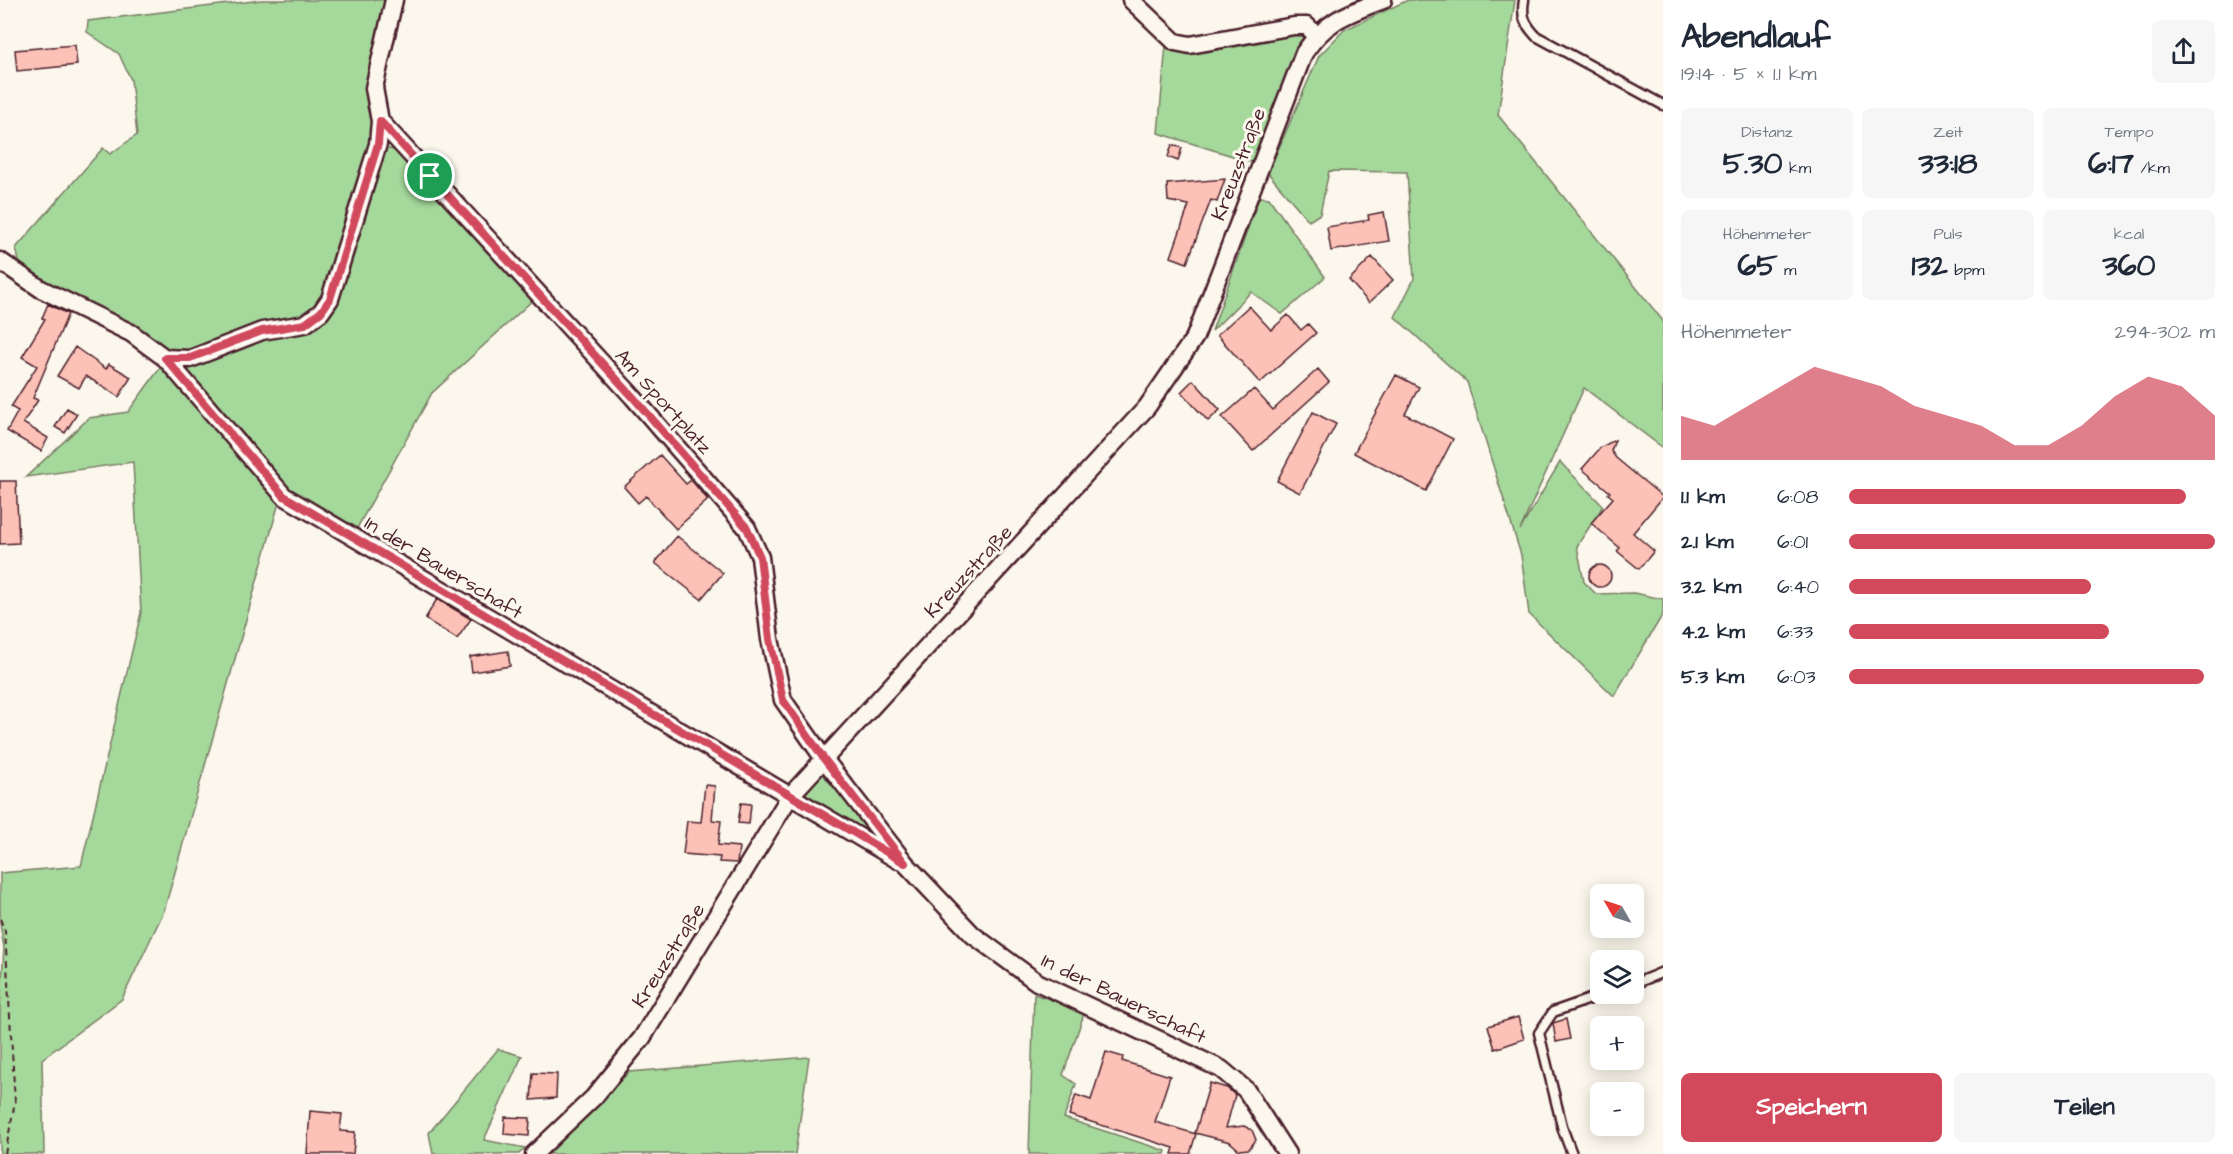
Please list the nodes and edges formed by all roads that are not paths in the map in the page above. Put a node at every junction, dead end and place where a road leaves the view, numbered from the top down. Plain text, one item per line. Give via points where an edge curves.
1 (394, 0) edge
2 (1131, 0) edge
3 (1383, 0) edge
4 (1524, 0) edge
5 (1316, 35) junction
6 (1663, 105) edge
7 (380, 121) junction
8 (0, 261) edge
9 (165, 358) junction
10 (824, 759) junction
11 (790, 796) junction
12 (905, 863) junction
13 (1663, 972) edge
14 (1644, 980) edge
15 (1590, 999) edge
16 (534, 1154) edge
17 (1287, 1154) edge
18 (1572, 1154) edge

1 - 7 street via 374,88
2 - 5 street via 1175,42 1182,44 1294,26 1307,26
3 - 5 street, Kreuzstraße via 1335,19
4 - 6 lane via 1522,14 1536,36
5 - 10 street, Kreuzstraße via 1300,64 1195,337 1177,367 1147,407
7 - 9 street via 368,177 330,299 321,312 305,324 262,331 190,358
7 - 10 street, Am Sportplatz via 626,389 747,528 760,557 770,639 783,700
8 - 9 street, In der Bauerschaft via 41,289 131,333
9 - 11 street, In der Bauerschaft via 284,496
10 - 11 street, Kreuzstraße
10 - 12 street, In der Bauerschaft
11 - 12 street, In der Bauerschaft
11 - 16 street, Kreuzstraße via 642,1038 594,1097
12 - 17 street, In der Bauerschaft via 972,935 1037,982 1221,1069 1246,1090
13 - 14 lane
15 - 18 lane via 1553,1012 1539,1033

